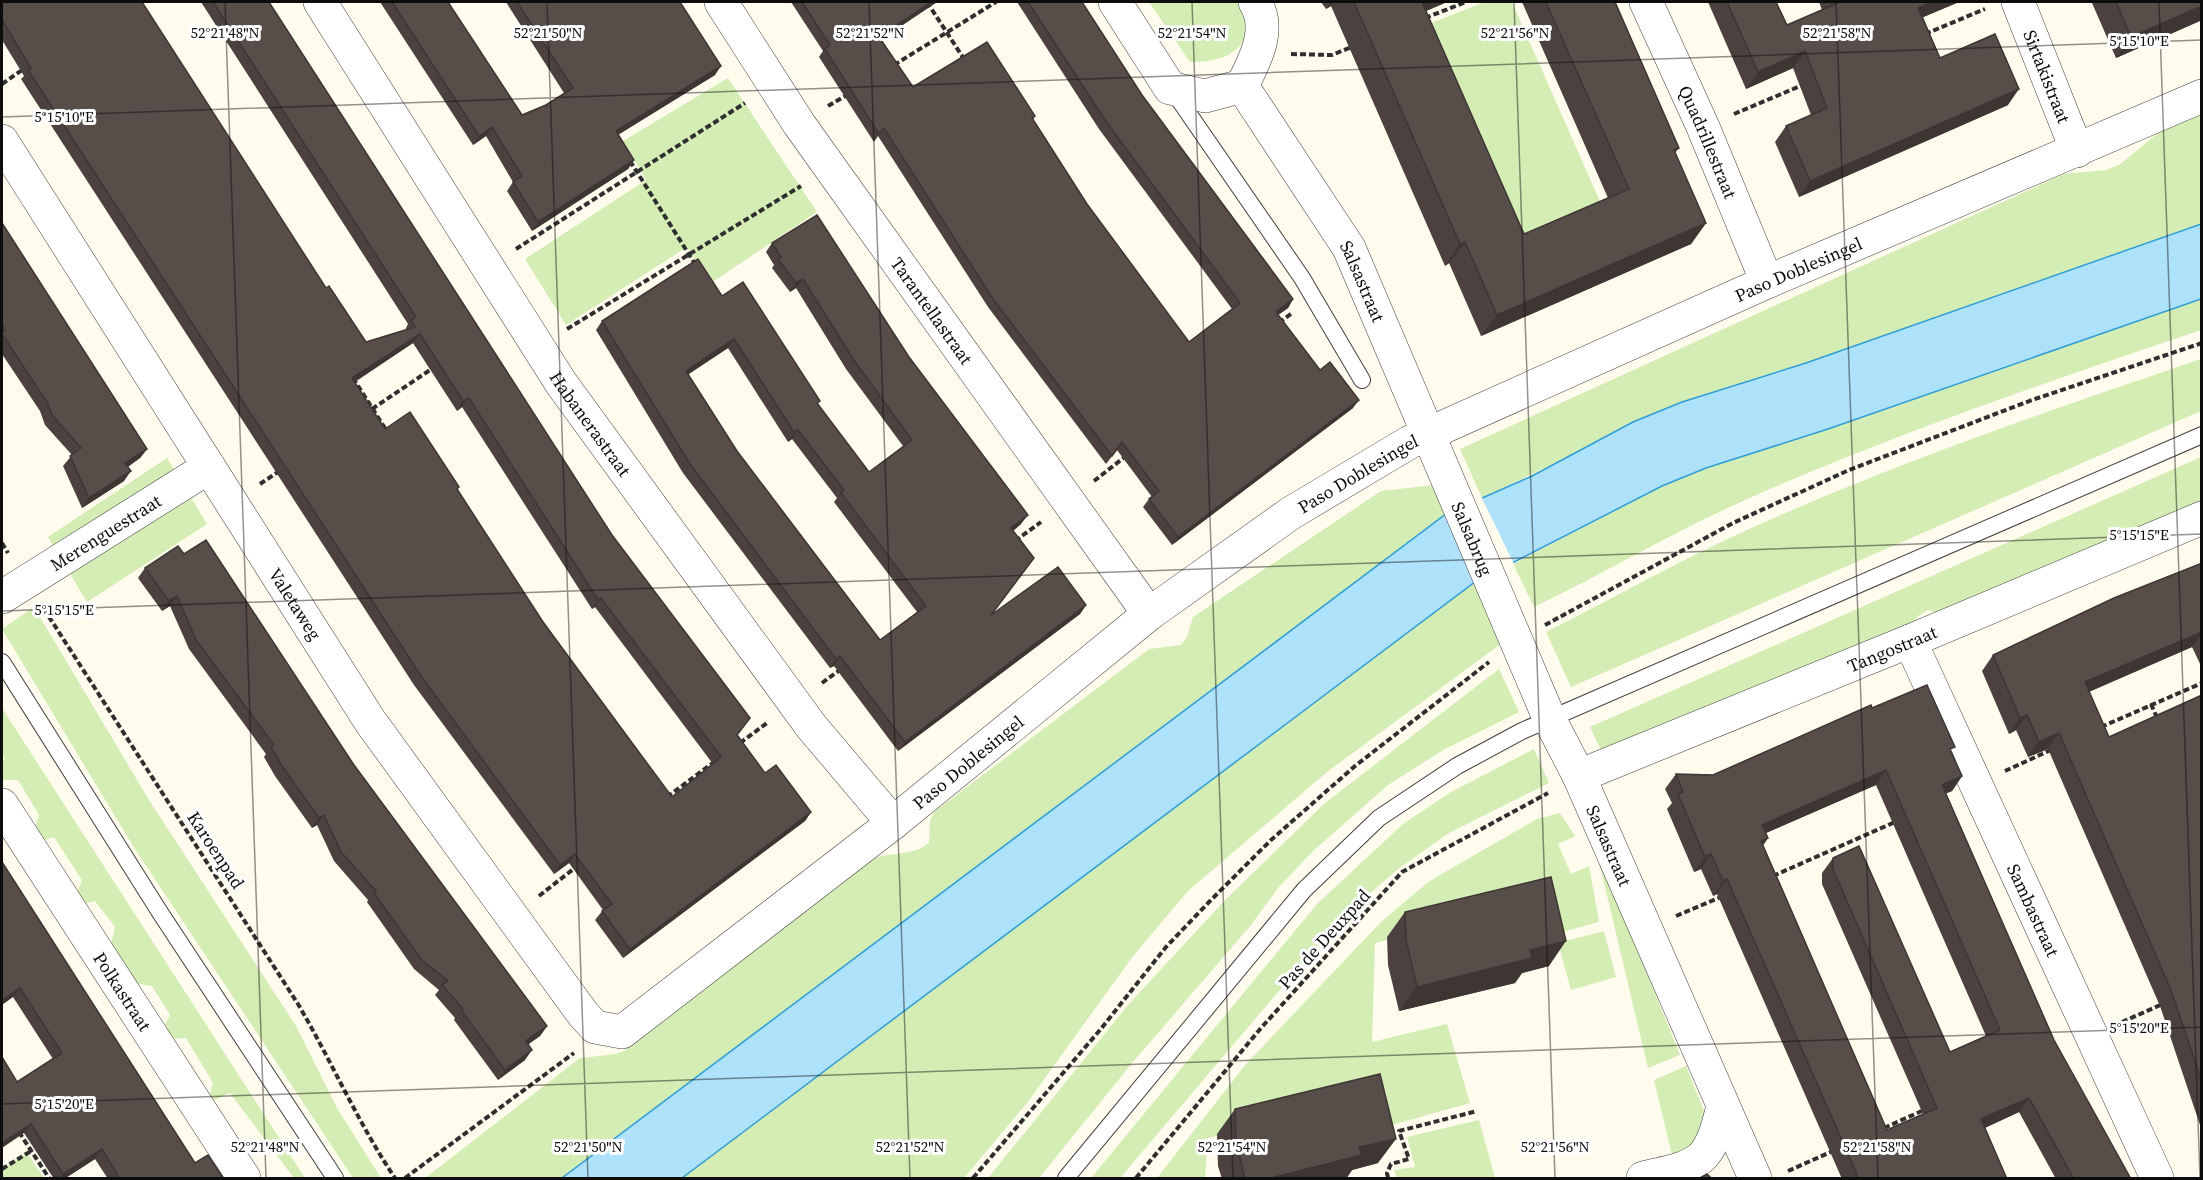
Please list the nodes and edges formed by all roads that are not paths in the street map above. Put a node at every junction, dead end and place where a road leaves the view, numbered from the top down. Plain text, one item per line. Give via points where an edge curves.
1 (320, 2) edge
2 (721, 2) edge
3 (1115, 2) edge
4 (1255, 2) edge
5 (1646, 2) edge
6 (2004, 4) edge
7 (1242, 86) junction
8 (1170, 88) junction
9 (2202, 96) edge
10 (2, 141) edge
11 (2077, 151) junction
12 (1767, 282) junction
13 (1362, 380) dead end
14 (1427, 434) junction
15 (2202, 435) edge
16 (209, 467) junction
17 (1454, 490) joint
18 (2202, 518) edge
19 (1495, 585) joint
20 (14, 589) edge
21 (1149, 614) junction
22 (1910, 641) junction
23 (2, 662) edge
24 (1551, 720) junction
25 (1579, 776) junction
26 (2, 806) edge
27 (893, 823) junction
28 (614, 1031) joint
29 (1723, 1106) junction
30 (1696, 1164) junction
31 (1759, 1168) edge
32 (244, 1179) edge
33 (335, 1179) edge
34 (1066, 1179) edge
35 (1643, 1179) edge
36 (2157, 1179) edge

1 - 27 street, Habanerastraat via 561,383 794,703
2 - 21 street, Tarantellastraat via 799,124
3 - 8 street
4 - 7 street via 1263,14 1259,52
5 - 12 street, Quadrillestraat
6 - 11 street, Sirtakistraat
7 - 8 street via 1206,96
7 - 14 street, Salsastraat via 1349,248
8 - 13 lane via 1302,278
9 - 11 street, Paso Doblesingel
10 - 16 street, Valetaweg
11 - 12 street, Paso Doblesingel
12 - 14 street, Paso Doblesingel
14 - 17 street, Salsastraat
14 - 21 street, Paso Doblesingel via 1291,513
15 - 24 lane
16 - 20 street, Merenguestraat
16 - 28 street, Valetaweg via 370,722 583,1014 595,1027
17 - 19 street, Salsabrug
18 - 22 street, Tangostraat
19 - 24 street, Salsastraat
21 - 27 street, Paso Doblesingel
22 - 25 street, Tangostraat
22 - 36 street, Sambastraat
23 - 33 lane
24 - 25 street, Salsastraat
24 - 34 lane via 1457,766 1379,818 1304,890
25 - 29 street, Salsastraat
26 - 32 street, Polkastraat
27 - 28 street, Paso Doblesingel
29 - 30 street via 1715,1140
29 - 31 street, Salsastraat
30 - 31 street
30 - 35 street

